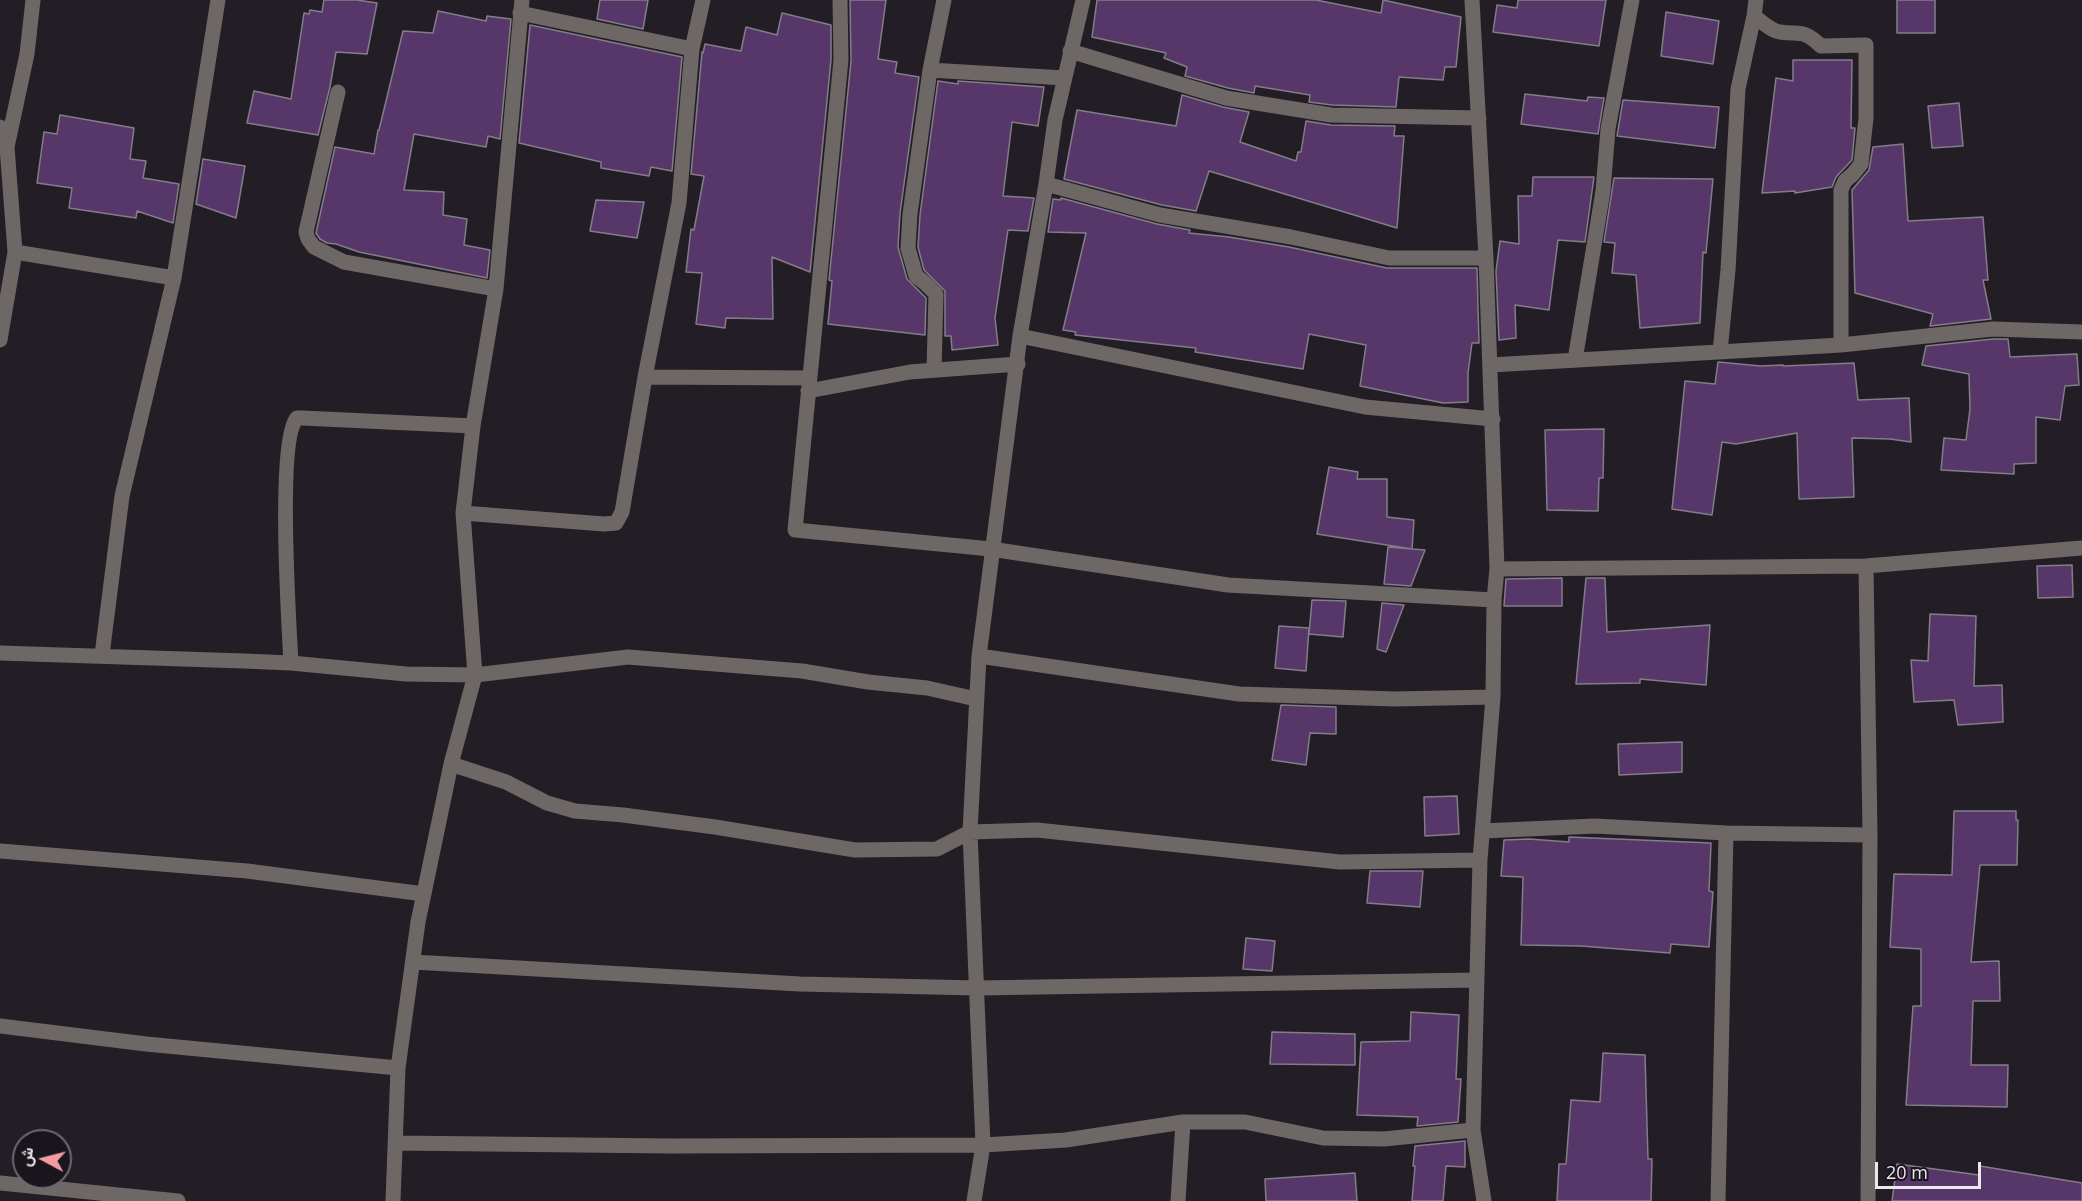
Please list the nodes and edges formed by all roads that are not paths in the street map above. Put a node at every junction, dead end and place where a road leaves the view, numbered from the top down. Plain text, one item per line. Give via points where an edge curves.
1 (33, 0) edge
2 (218, 0) edge
3 (703, 0) edge
4 (840, 0) edge
5 (944, 0) edge
6 (1083, 0) edge
7 (1472, 0) edge
8 (1632, 0) edge
9 (1756, 0) edge
10 (521, 3) edge
11 (1754, 16) junction
12 (692, 49) junction
13 (1070, 51) junction
14 (930, 70) junction
15 (1064, 78) junction
16 (338, 92) dead end
17 (1479, 118) junction
18 (0, 127) edge
19 (7, 147) junction
20 (1046, 184) junction
21 (15, 252) junction
22 (1486, 258) junction
23 (174, 279) junction
24 (496, 289) junction
25 (3, 307) edge
26 (2082, 332) edge
27 (1020, 336) junction
28 (0, 340) edge
29 (1841, 345) junction
30 (1720, 352) junction
31 (1575, 360) junction
32 (1018, 364) junction
33 (1490, 365) junction
34 (934, 370) junction
35 (645, 377) junction
36 (809, 385) junction
37 (1493, 419) junction
38 (473, 426) junction
39 (463, 513) junction
40 (2082, 548) edge
41 (991, 549) junction
42 (1866, 566) junction
43 (1497, 568) junction
44 (1494, 600) junction
45 (0, 653) edge
46 (102, 656) junction
47 (979, 656) junction
48 (291, 663) junction
49 (475, 675) junction
50 (1493, 697) junction
51 (976, 699) junction
52 (451, 764) junction
53 (1482, 831) junction
54 (970, 832) junction
55 (1726, 833) junction
56 (1869, 835) junction
57 (0, 851) edge
58 (1480, 860) junction
59 (424, 894) junction
60 (413, 962) junction
61 (1477, 980) junction
62 (977, 988) junction
63 (0, 1026) edge
64 (398, 1068) junction
65 (1184, 1122) junction
66 (1473, 1130) junction
67 (395, 1143) junction
68 (983, 1145) junction
69 (0, 1183) edge
70 (178, 1201) edge
71 (393, 1201) edge
72 (974, 1201) edge
73 (1178, 1201) edge
74 (1484, 1201) edge
75 (1718, 1201) edge
76 (1868, 1201) edge

1 - 19 street via 27,54
2 - 23 street
3 - 12 street
4 - 36 street via 841,60
5 - 14 street
6 - 13 street
7 - 17 street
8 - 31 street via 1608,129 1603,191
9 - 11 street
10 - 12 street
10 - 24 street
11 - 29 street via 1777,32 1797,32 1812,37 1821,46 1866,45 1866,118 1861,164 1841,190
11 - 30 street via 1738,89
12 - 35 street via 679,203
13 - 15 street
13 - 17 street via 1226,98 1331,115
14 - 15 street
14 - 34 street via 908,248 916,276 936,294
15 - 20 street
16 - 24 street via 306,232 314,247 344,262
17 - 22 street
18 - 19 street
19 - 21 street
20 - 22 street via 1160,215 1389,258
20 - 27 street
21 - 23 street
21 - 25 street
22 - 33 street
23 - 46 street via 122,496
24 - 38 street
25 - 28 street
26 - 29 street via 1993,329
27 - 32 street
27 - 37 street via 1365,407
29 - 30 street
30 - 31 street
31 - 33 street
32 - 34 street
32 - 41 street
33 - 37 street
34 - 36 street
35 - 36 street
35 - 39 street via 622,512 616,523
36 - 41 street via 795,530
37 - 43 street
38 - 39 street
38 - 48 street via 302,418 293,422 288,448 286,554
39 - 49 street
40 - 42 street
41 - 44 street via 1228,585
41 - 47 street
42 - 43 street
42 - 56 street
43 - 44 street
44 - 50 street
45 - 46 street
46 - 48 street
47 - 50 street via 1239,694 1395,699
47 - 51 street
48 - 49 street via 406,674
49 - 51 street via 628,657 802,671 927,688
49 - 52 street
50 - 53 street
51 - 54 street
52 - 54 street via 575,811 715,827 855,850 937,849
52 - 59 street
53 - 55 street via 1595,826
53 - 58 street
54 - 58 street via 1037,830 1340,862
54 - 62 street
55 - 56 street
55 - 75 street
56 - 76 street
57 - 59 street via 247,871
58 - 61 street
59 - 60 street
60 - 62 street via 800,984
60 - 64 street
61 - 62 street
61 - 66 street
62 - 68 street
63 - 64 street
64 - 67 street
65 - 66 street via 1245,1122 1323,1138 1383,1139
65 - 68 street via 1066,1140
65 - 73 street
66 - 74 street
67 - 68 street
67 - 71 street
68 - 72 street
69 - 70 street

